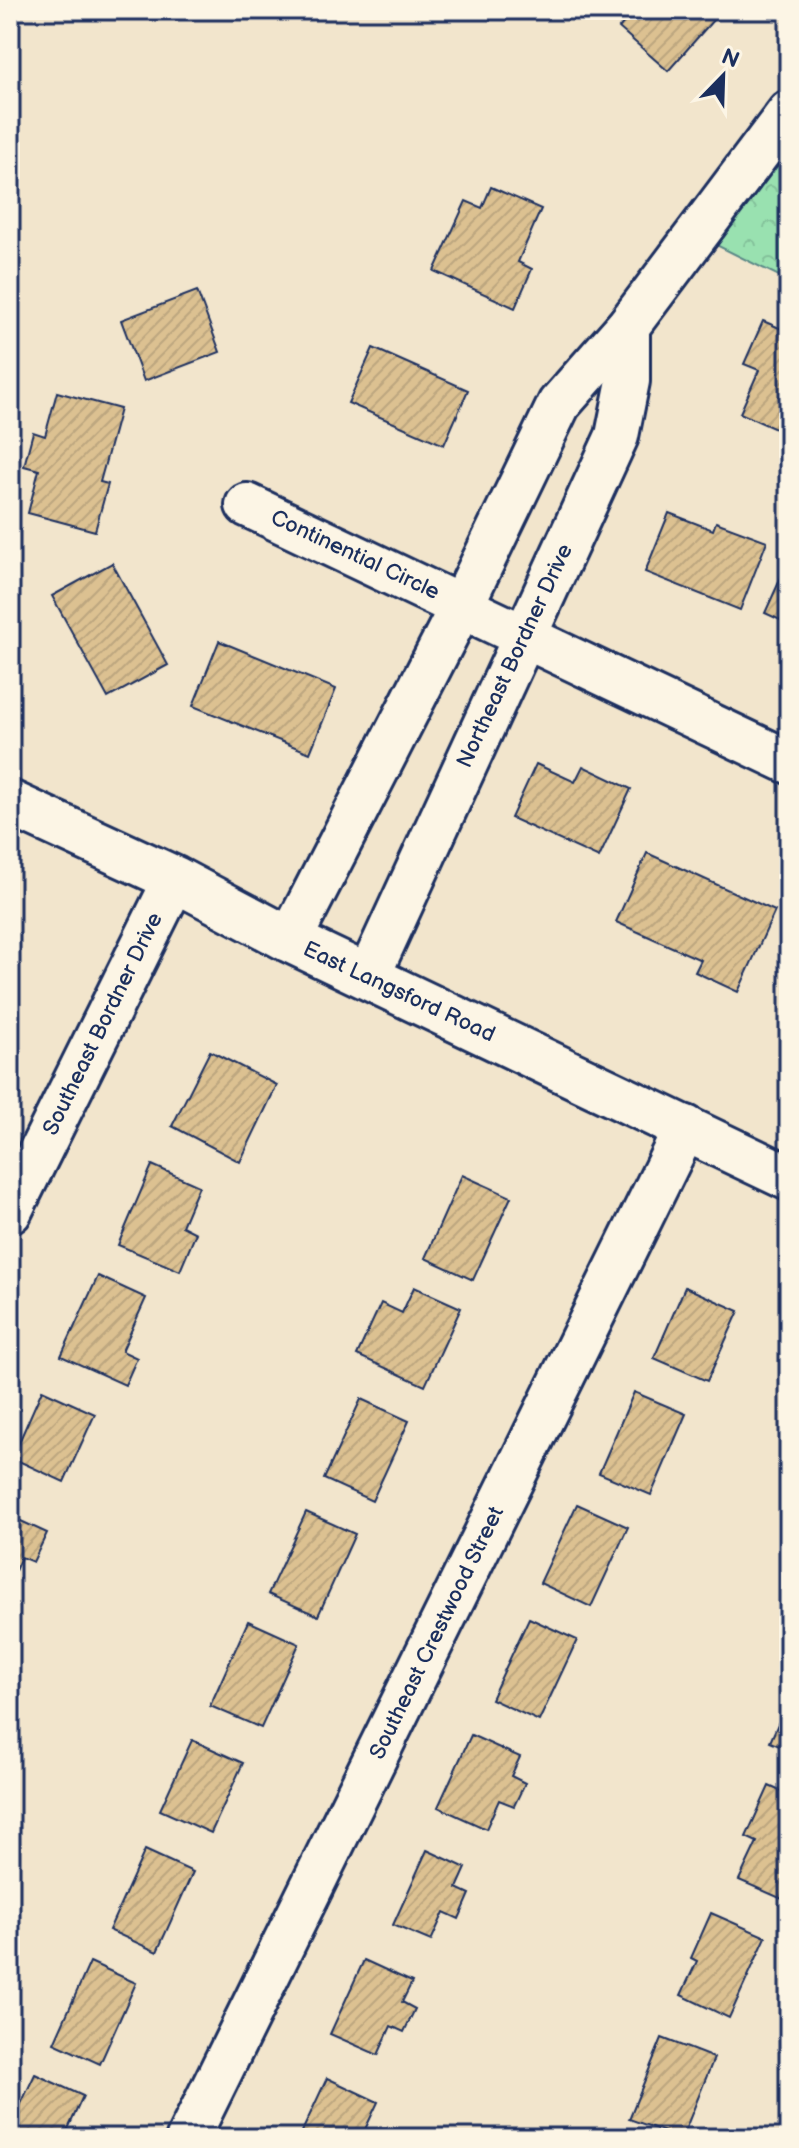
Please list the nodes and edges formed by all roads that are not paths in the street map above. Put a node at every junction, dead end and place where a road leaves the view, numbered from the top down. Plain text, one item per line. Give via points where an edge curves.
1 (789, 112) edge
2 (628, 326) junction
3 (247, 505) dead end
4 (462, 605) junction
5 (524, 635) junction
6 (789, 762) edge
7 (10, 803) edge
8 (175, 879) junction
9 (290, 940) junction
10 (368, 977) junction
11 (686, 1127) junction
12 (789, 1178) edge
13 (10, 1212) edge
14 (188, 2138) edge

1 - 2 street
2 - 4 street via 559,404
2 - 5 street, Northeast Bordner Drive via 628,381 617,436
3 - 4 street, Continential Circle
4 - 5 street, Continential Circle
4 - 9 street
5 - 6 street, Continential Circle
5 - 10 street, Northeast Bordner Drive
7 - 8 street, East Langsford Road
8 - 9 street, East Langsford Road
8 - 13 street, Southeast Bordner Drive
9 - 10 street, East Langsford Road
10 - 11 street, East Langsford Road
11 - 12 street, East Langsford Road
11 - 14 street, Southeast Crestwood Street

